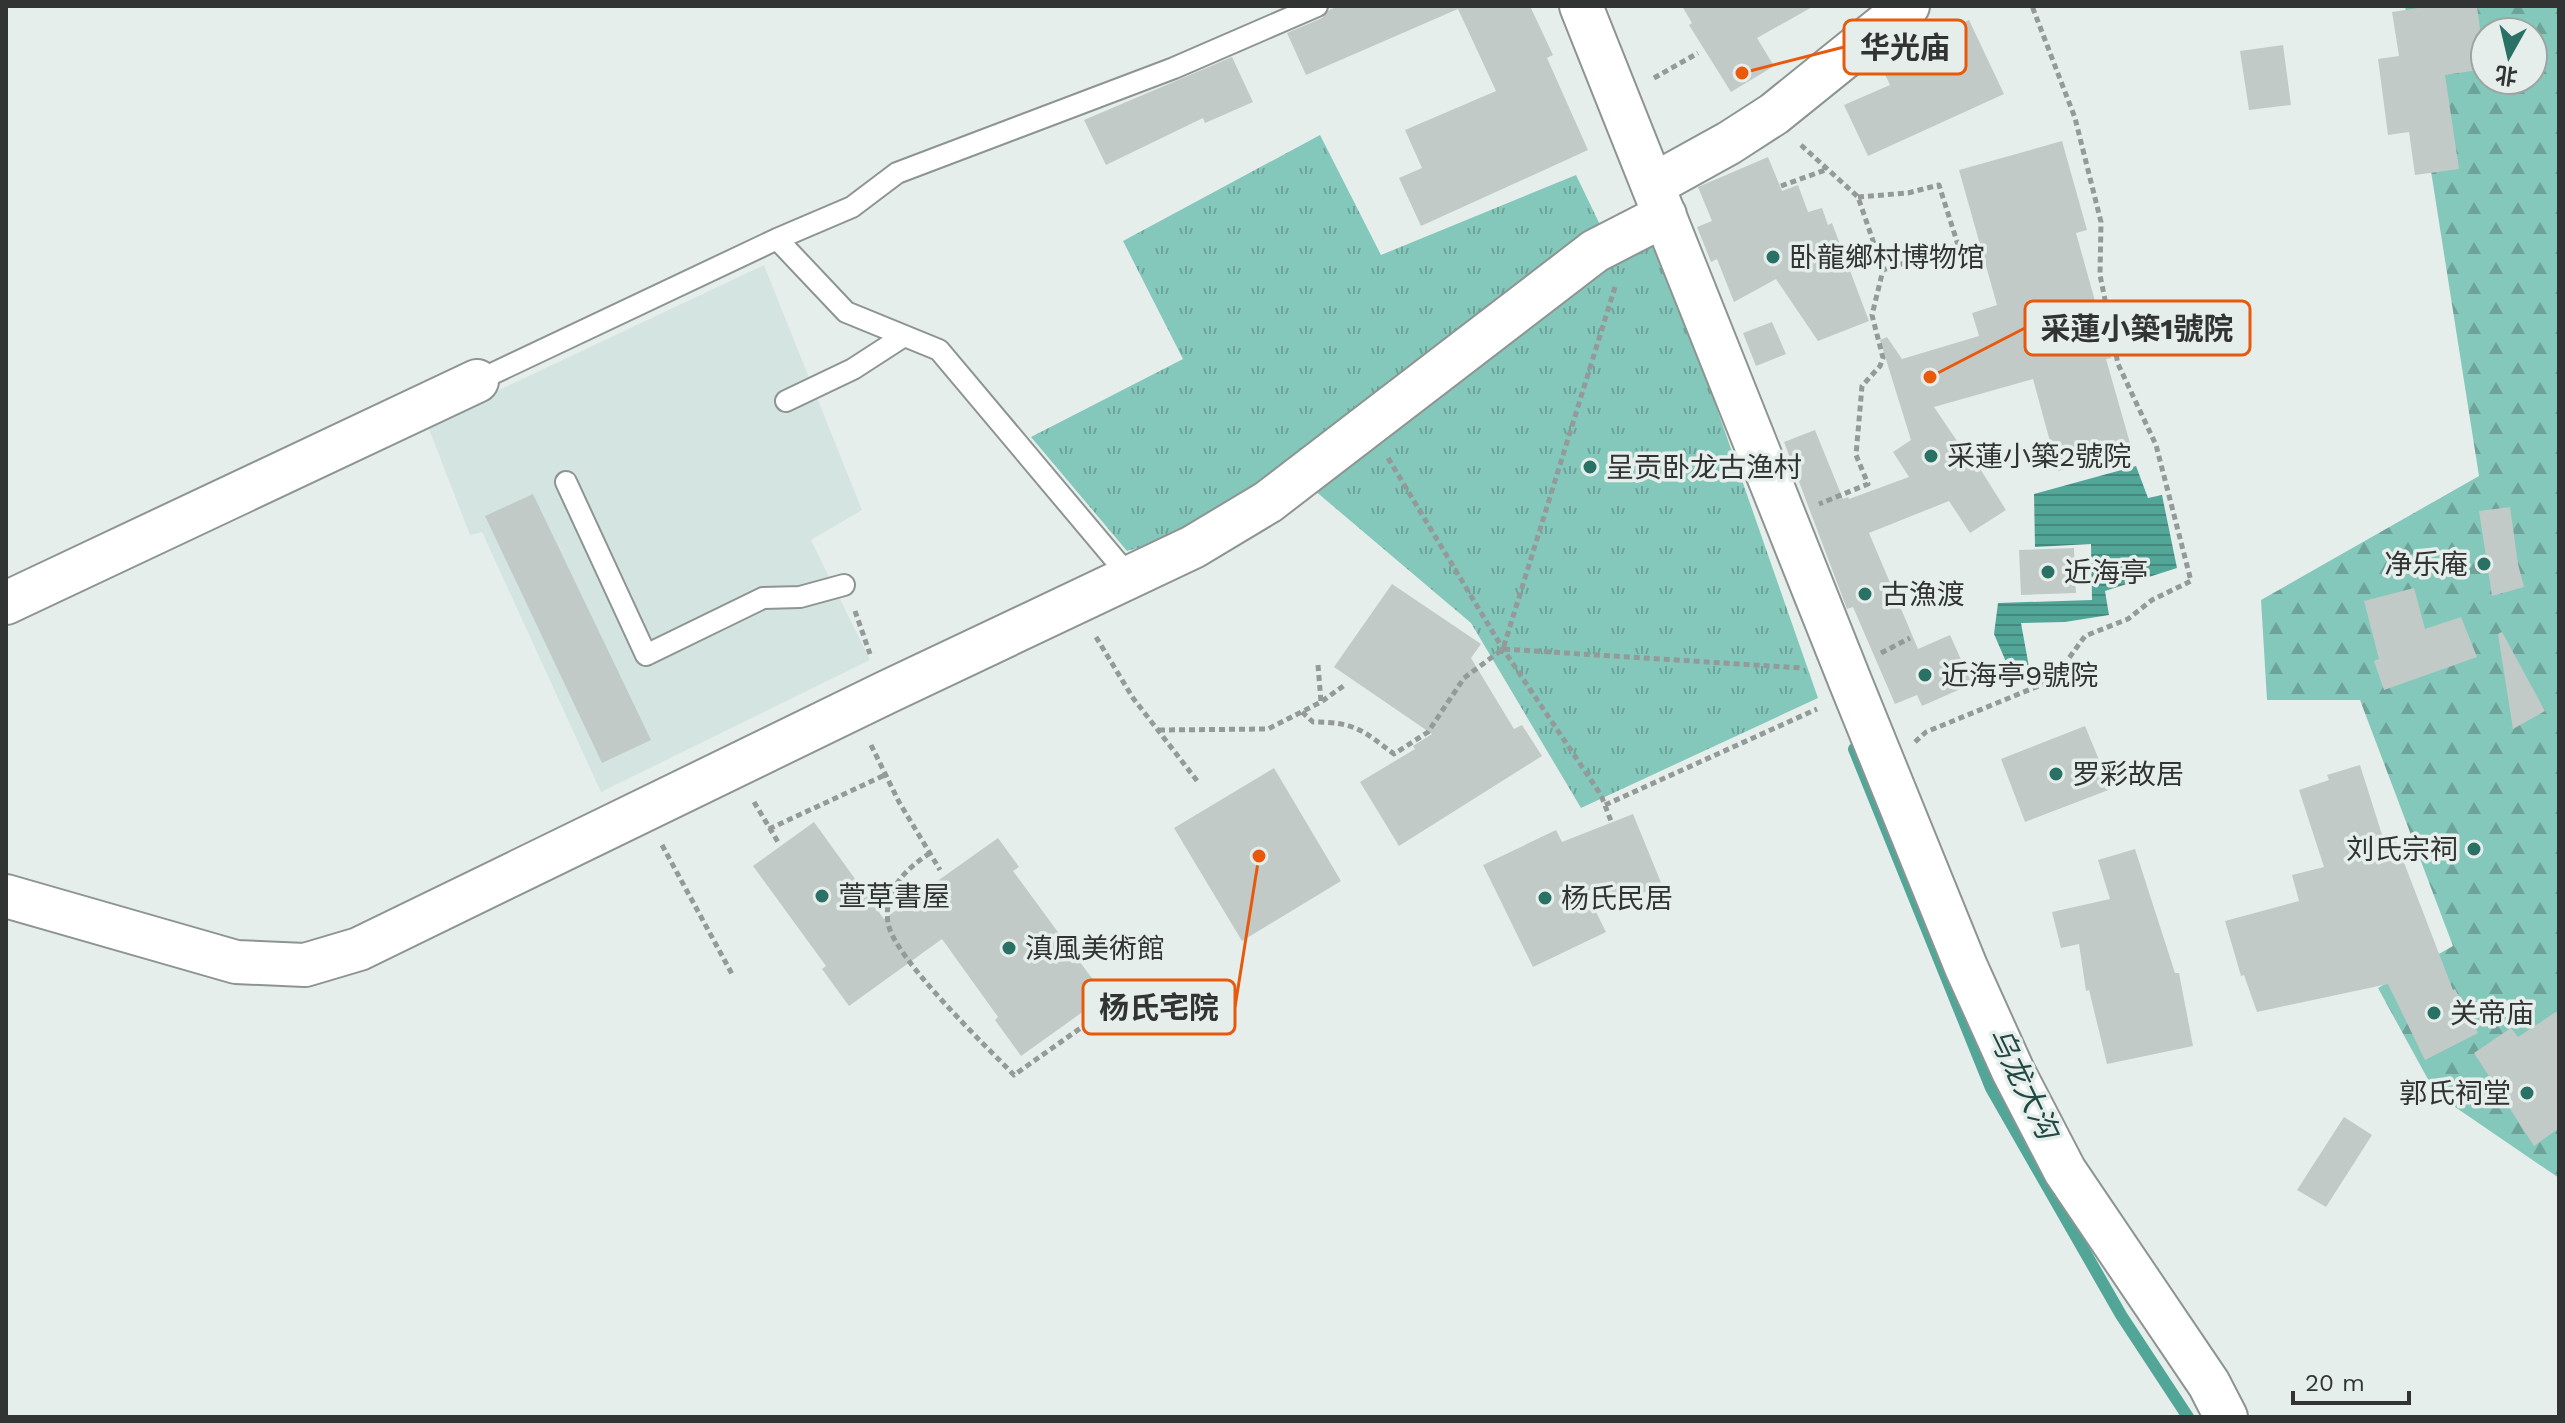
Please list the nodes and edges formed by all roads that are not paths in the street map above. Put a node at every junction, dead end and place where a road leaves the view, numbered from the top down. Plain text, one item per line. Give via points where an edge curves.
1 (1317, 6) edge
2 (1581, 6) edge
3 (1908, 6) edge
4 (1650, 211) junction
5 (777, 239) junction
6 (904, 336) junction
7 (477, 381) joint
8 (786, 401) dead end
9 (566, 482) dead end
10 (1129, 576) junction
11 (844, 585) road end
12 (6, 603) edge
13 (6, 896) edge
14 (2226, 1417) edge

1 - 5 lane via 1174,68 897,173 852,207
2 - 4 street via 1618,97
3 - 4 street via 1774,114 1729,143
4 - 10 street via 1268,502 1193,547
4 - 14 street via 1786,518 2013,1071 2058,1158
5 - 6 lane via 846,312
5 - 7 lane
6 - 8 lane via 853,369
6 - 10 lane via 939,350
7 - 12 street
9 - 11 lane via 646,655 763,598 800,597
10 - 13 street via 359,949 305,965 236,962

